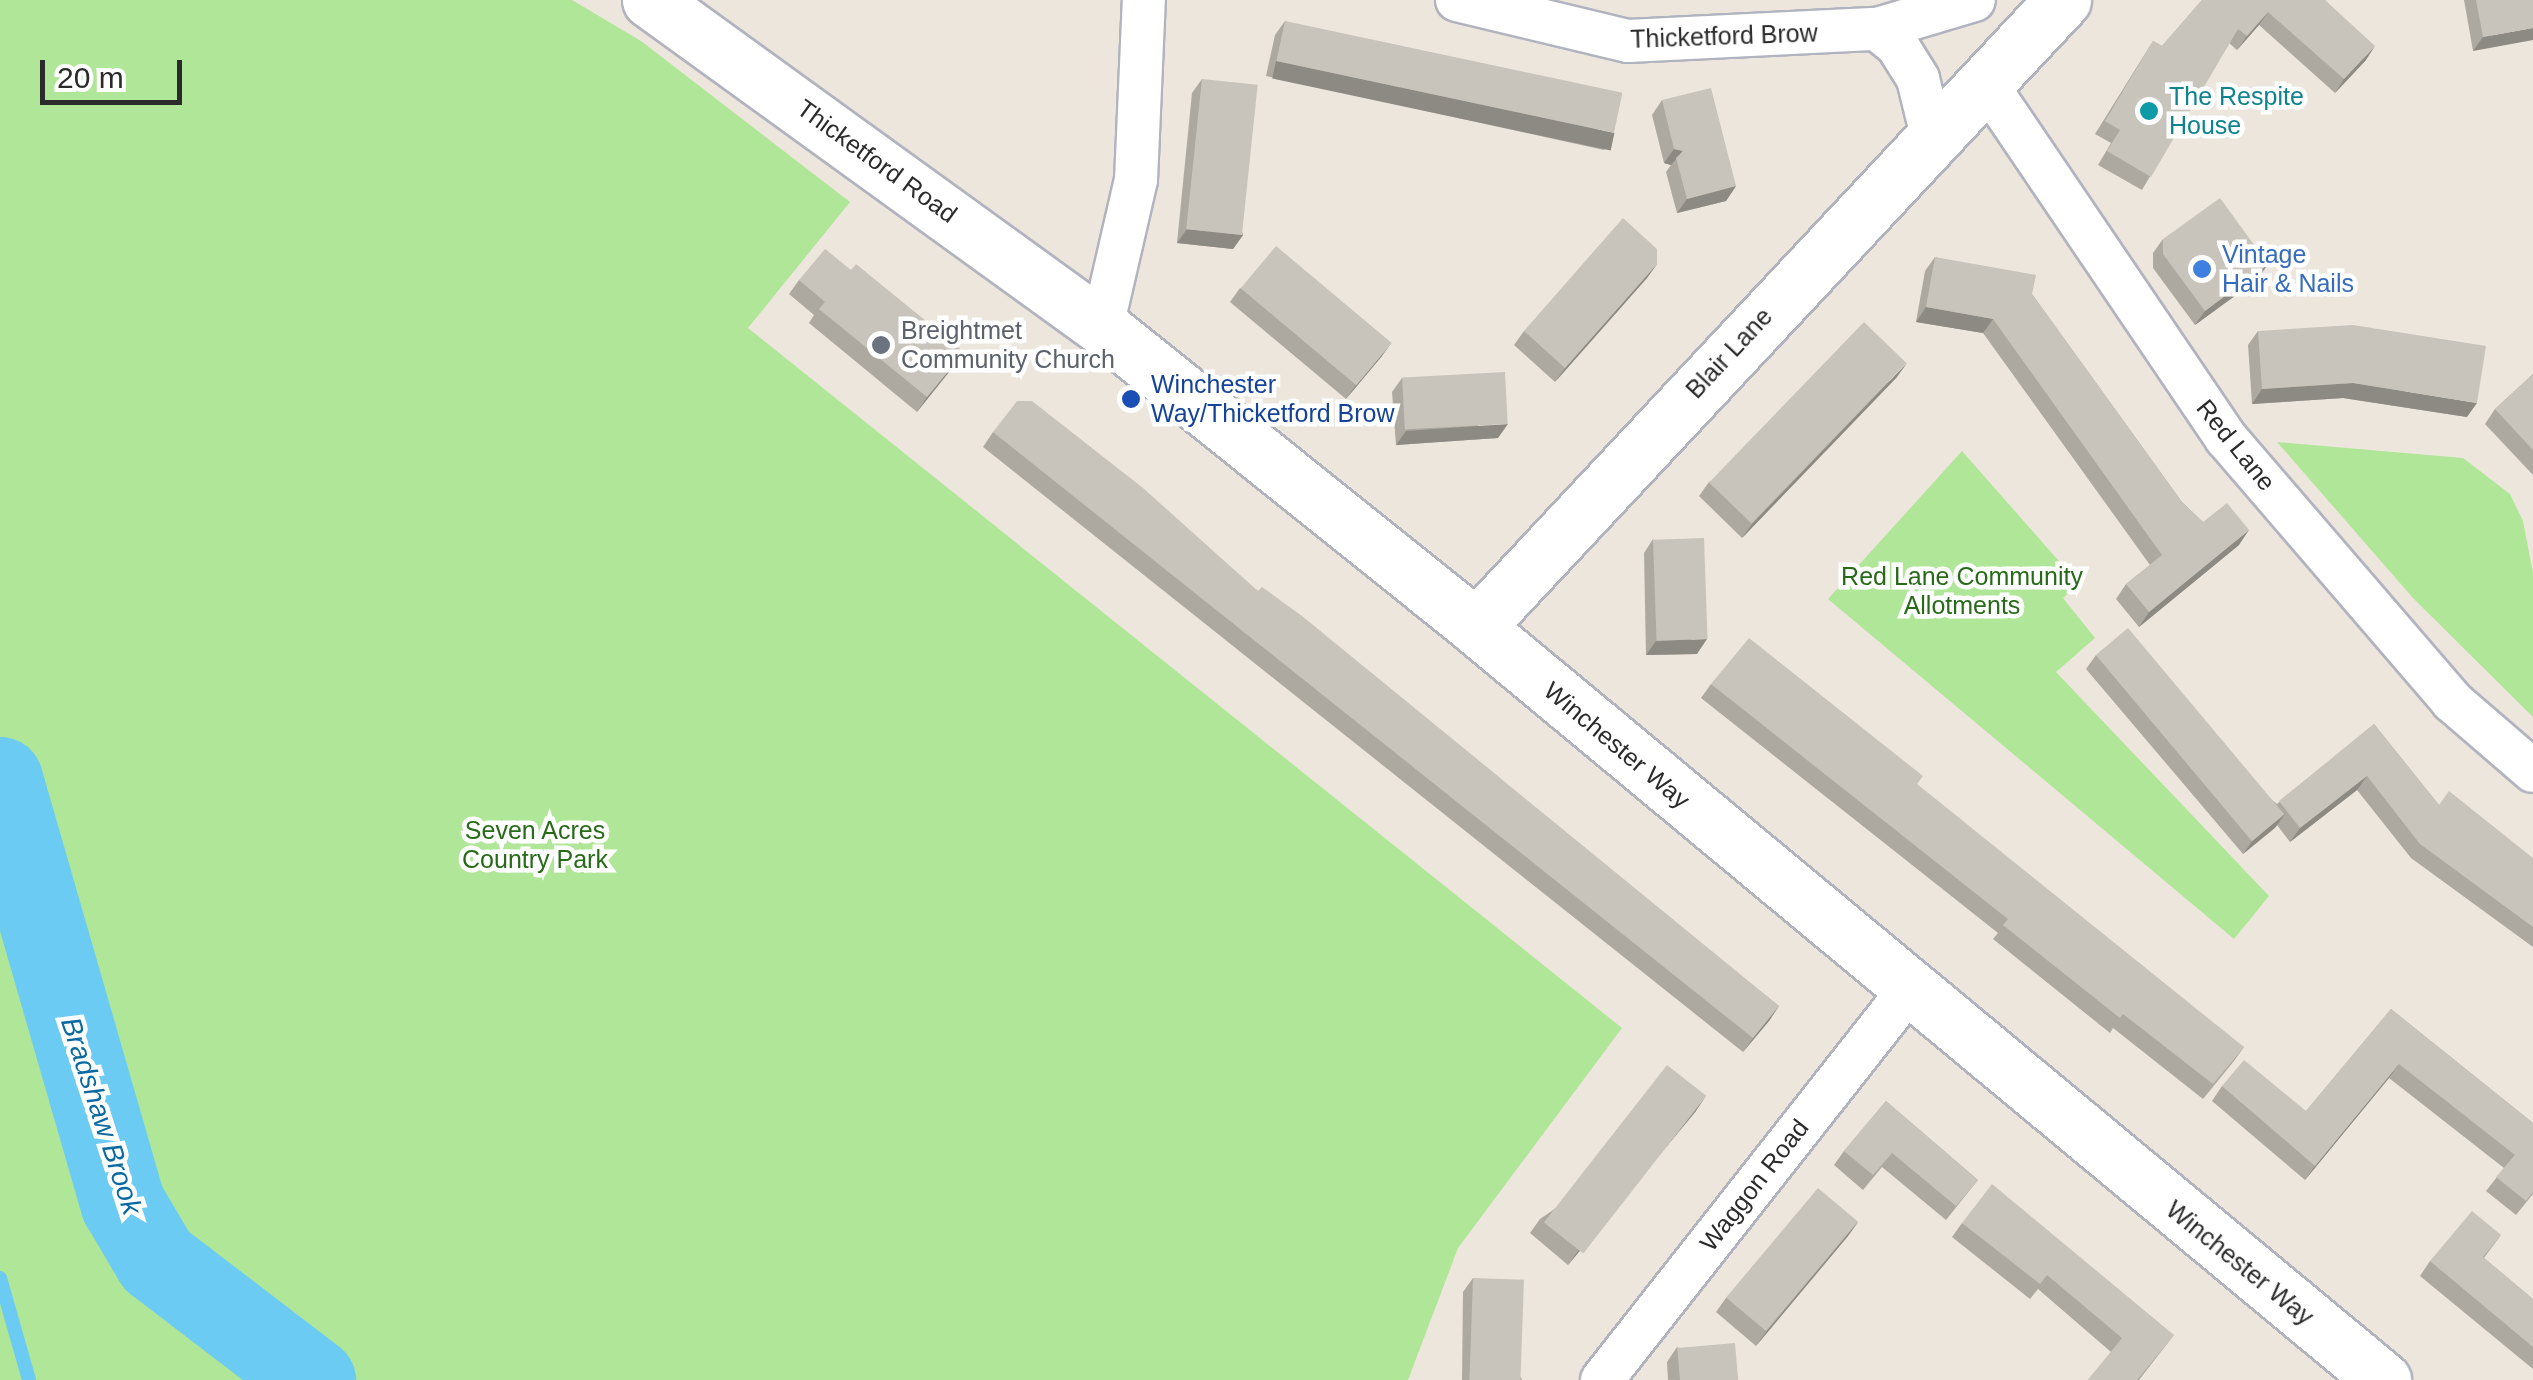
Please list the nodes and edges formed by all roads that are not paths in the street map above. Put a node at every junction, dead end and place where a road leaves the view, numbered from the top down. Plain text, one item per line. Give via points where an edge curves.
1 (650, 0) edge
2 (1144, 0) edge
3 (1457, 0) edge
4 (1974, 0) edge
5 (2063, 0) edge
6 (1876, 29) junction
7 (1984, 82) junction
8 (1932, 136) junction
9 (1102, 327) junction
10 (1476, 626) junction
11 (2533, 771) edge
12 (1908, 991) junction
13 (1602, 1380) edge
14 (2382, 1380) edge

1 - 9 street, Thicketford Road
2 - 9 street via 1136,180
3 - 6 street, Thicketford Brow via 1628,41
4 - 6 street, Thicketford Brow
5 - 7 street, Blair Lane
6 - 8 street via 1898,45 1918,79
7 - 8 street, Blair Lane
7 - 11 street, Red Lane via 2226,438 2452,700
8 - 10 street, Blair Lane
9 - 10 street, Winchester Way
10 - 12 street, Winchester Way
12 - 13 street, Waggon Road
12 - 14 street, Winchester Way

